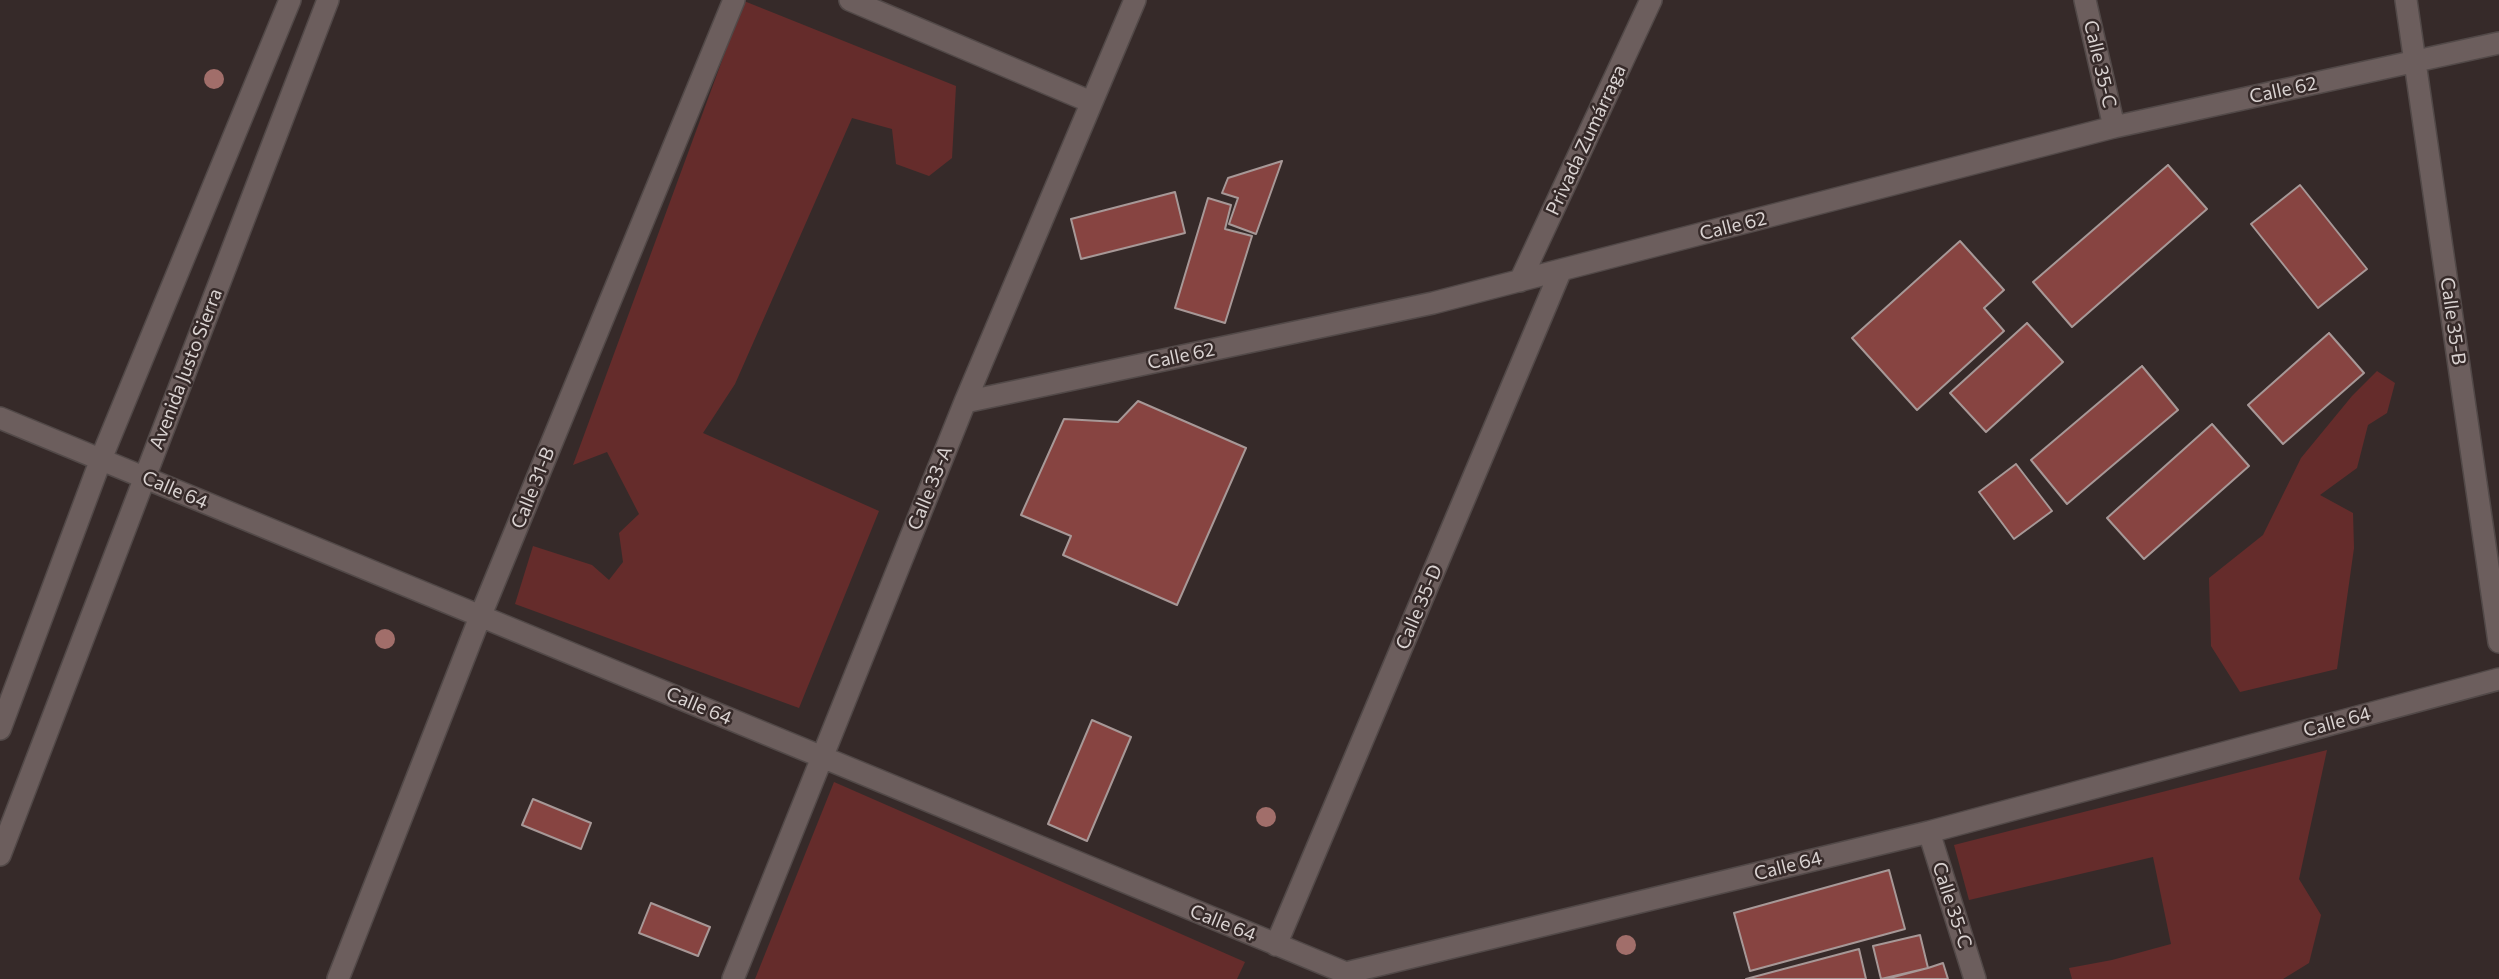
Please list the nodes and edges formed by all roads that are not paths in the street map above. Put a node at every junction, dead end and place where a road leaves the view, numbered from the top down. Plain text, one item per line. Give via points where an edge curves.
1 (290, 0) edge
2 (328, 0) edge
3 (734, 0) edge
4 (850, 0) edge
5 (1135, 0) edge
6 (1651, 0) edge
7 (2085, 0) edge
8 (2406, 0) edge
9 (2499, 43) edge
10 (2415, 62) junction
11 (1091, 102) junction
12 (2114, 127) junction
13 (1561, 270) junction
14 (1520, 281) junction
15 (965, 402) junction
16 (0, 418) edge
17 (101, 459) junction
18 (145, 477) junction
19 (480, 617) junction
20 (2499, 642) edge
21 (2499, 679) edge
22 (0, 729) edge
23 (822, 758) junction
24 (1929, 832) junction
25 (0, 855) edge
26 (1276, 944) junction
27 (1346, 976) edge
28 (338, 979) edge
29 (733, 979) edge
30 (1975, 979) edge

1 - 17 street
2 - 18 street, Avenida Justo Sierra
3 - 19 street, Calle 31-B
4 - 11 street
5 - 11 street, Calle 33-A
6 - 14 street, Privada Zumárraga
7 - 12 street, Calle 35-C
8 - 10 street, Calle 35-B
9 - 10 street, Calle 62
10 - 12 street, Calle 62
10 - 20 street, Calle 35-B
11 - 15 street, Calle 33-A
12 - 13 street, Calle 62
13 - 14 street, Calle 62
13 - 26 street, Calle 35-D
14 - 15 street, Calle 62
15 - 23 street, Calle 33-A
16 - 17 street, Calle 64
17 - 18 street, Calle 64
17 - 22 street
18 - 19 street, Calle 64
18 - 25 street, Avenida Justo Sierra
19 - 23 street, Calle 64
19 - 28 street, Calle 31-B
21 - 24 street, Calle 64
23 - 26 street, Calle 64
23 - 29 street, Calle 33-A
24 - 27 street, Calle 64
24 - 30 street, Calle 35-C
26 - 27 street, Calle 64

